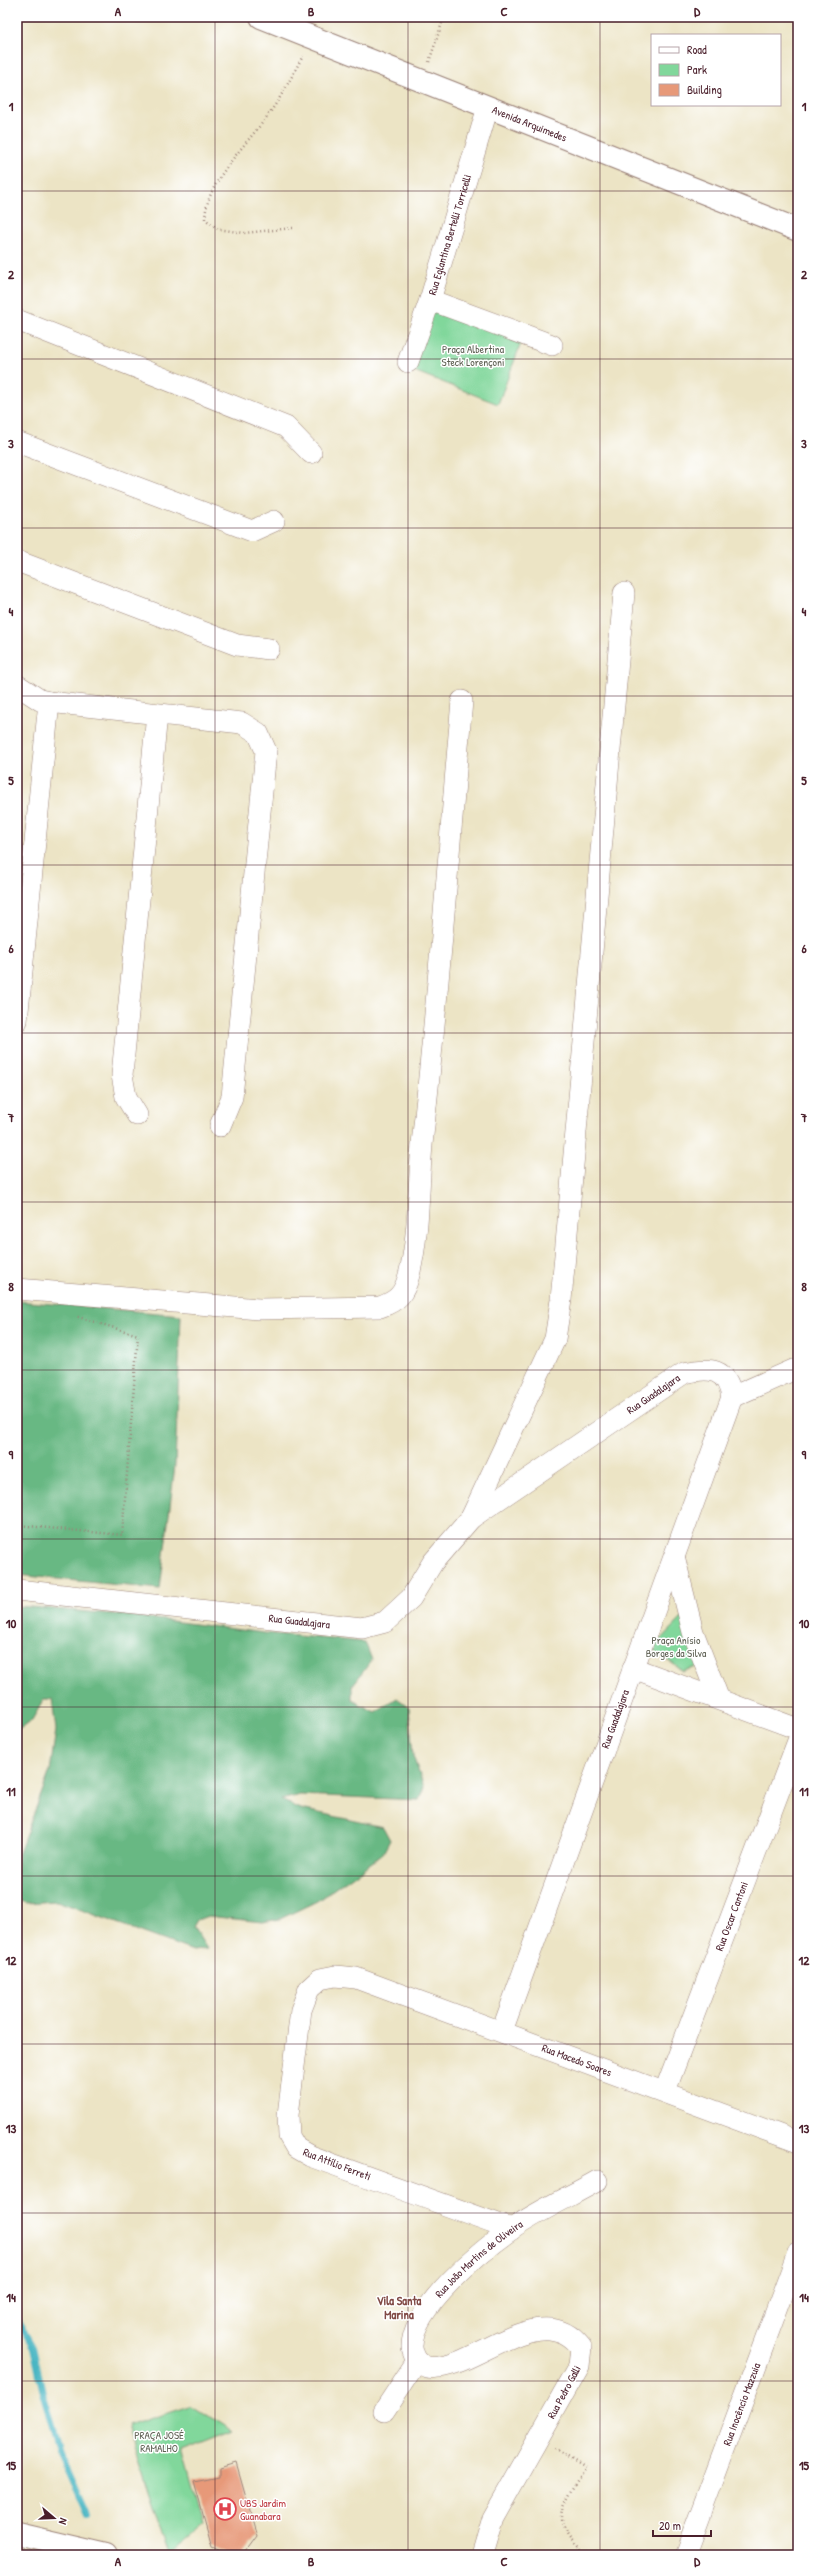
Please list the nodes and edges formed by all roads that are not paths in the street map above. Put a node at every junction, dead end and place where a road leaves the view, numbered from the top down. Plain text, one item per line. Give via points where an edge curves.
1 (261, 17) edge
2 (488, 107) junction
3 (798, 230) edge
4 (430, 300) junction
5 (17, 320) edge
6 (552, 345) dead end
7 (408, 362) dead end
8 (17, 442) edge
9 (311, 453) dead end
10 (274, 520) dead end
11 (17, 561) edge
12 (624, 593) dead end
13 (270, 649) dead end
14 (17, 685) edge
15 (44, 701) junction
16 (462, 701) dead end
17 (17, 703) edge
18 (157, 714) junction
19 (17, 1021) edge
20 (136, 1115) dead end
21 (220, 1126) dead end
22 (17, 1290) edge
23 (793, 1370) dead end
24 (732, 1397) junction
25 (471, 1518) junction
26 (675, 1560) junction
27 (17, 1590) edge
28 (633, 1668) junction
29 (718, 1698) junction
30 (798, 1728) edge
31 (798, 1741) edge
32 (356, 1978) joint
33 (502, 2031) junction
34 (665, 2091) junction
35 (798, 2142) edge
36 (597, 2181) dead end
37 (512, 2229) junction
38 (798, 2253) edge
39 (791, 2290) edge
40 (417, 2361) junction
41 (384, 2411) dead end
42 (17, 2534) edge
43 (107, 2555) edge
44 (482, 2555) edge
45 (685, 2555) edge

1 - 2 main road, Avenida Arquimedes
2 - 3 main road, Avenida Arquimedes
2 - 4 street, Rua Eglantina Bertelli Torricelli
4 - 6 street
4 - 7 street, Rua Eglantina Bertelli Torricelli
5 - 9 street via 286,428
8 - 10 street via 252,532
11 - 13 street via 237,645
12 - 25 street via 562,1300 555,1339
14 - 15 street
15 - 17 street
15 - 18 street
15 - 19 street
16 - 22 street via 436,1023 412,1260 403,1292 394,1302 380,1307 274,1309
18 - 20 street via 122,1075 126,1097
18 - 21 street via 242,723 258,733 266,751 232,1097
23 - 24 street
24 - 25 street, Rua Guadalajara via 729,1382 717,1372 699,1370 684,1373
24 - 26 street, Rua Guadalajara
25 - 27 street, Rua Guadalajara via 434,1562 411,1598 385,1622 362,1628
26 - 28 street, Rua Guadalajara
26 - 29 street via 692,1632
28 - 29 street
28 - 33 street, Rua Guadalajara
29 - 30 street
31 - 34 street, Rua Oscar Cantoni
32 - 33 street, Rua Macedo Soares
32 - 37 street, Rua Attílio Ferreti via 335,1976 320,1979 309,1989 301,2010 288,2115 289,2136 296,2148 310,2156
33 - 34 street, Rua Macedo Soares
34 - 35 street, Rua Macedo Soares
36 - 37 street, Rua João Martins de Oliveira
37 - 40 street, Rua João Martins de Oliveira via 463,2268 430,2304 415,2331 411,2347
38 - 39 street, Rua Inocêncio Mazzuia
39 - 45 street, Rua Inocêncio Mazzuia
40 - 41 street
40 - 44 street, Rua Pedro Galli via 428,2368 451,2365 498,2342 538,2328 558,2329 573,2336 581,2347 579,2366 493,2518
42 - 43 main road

